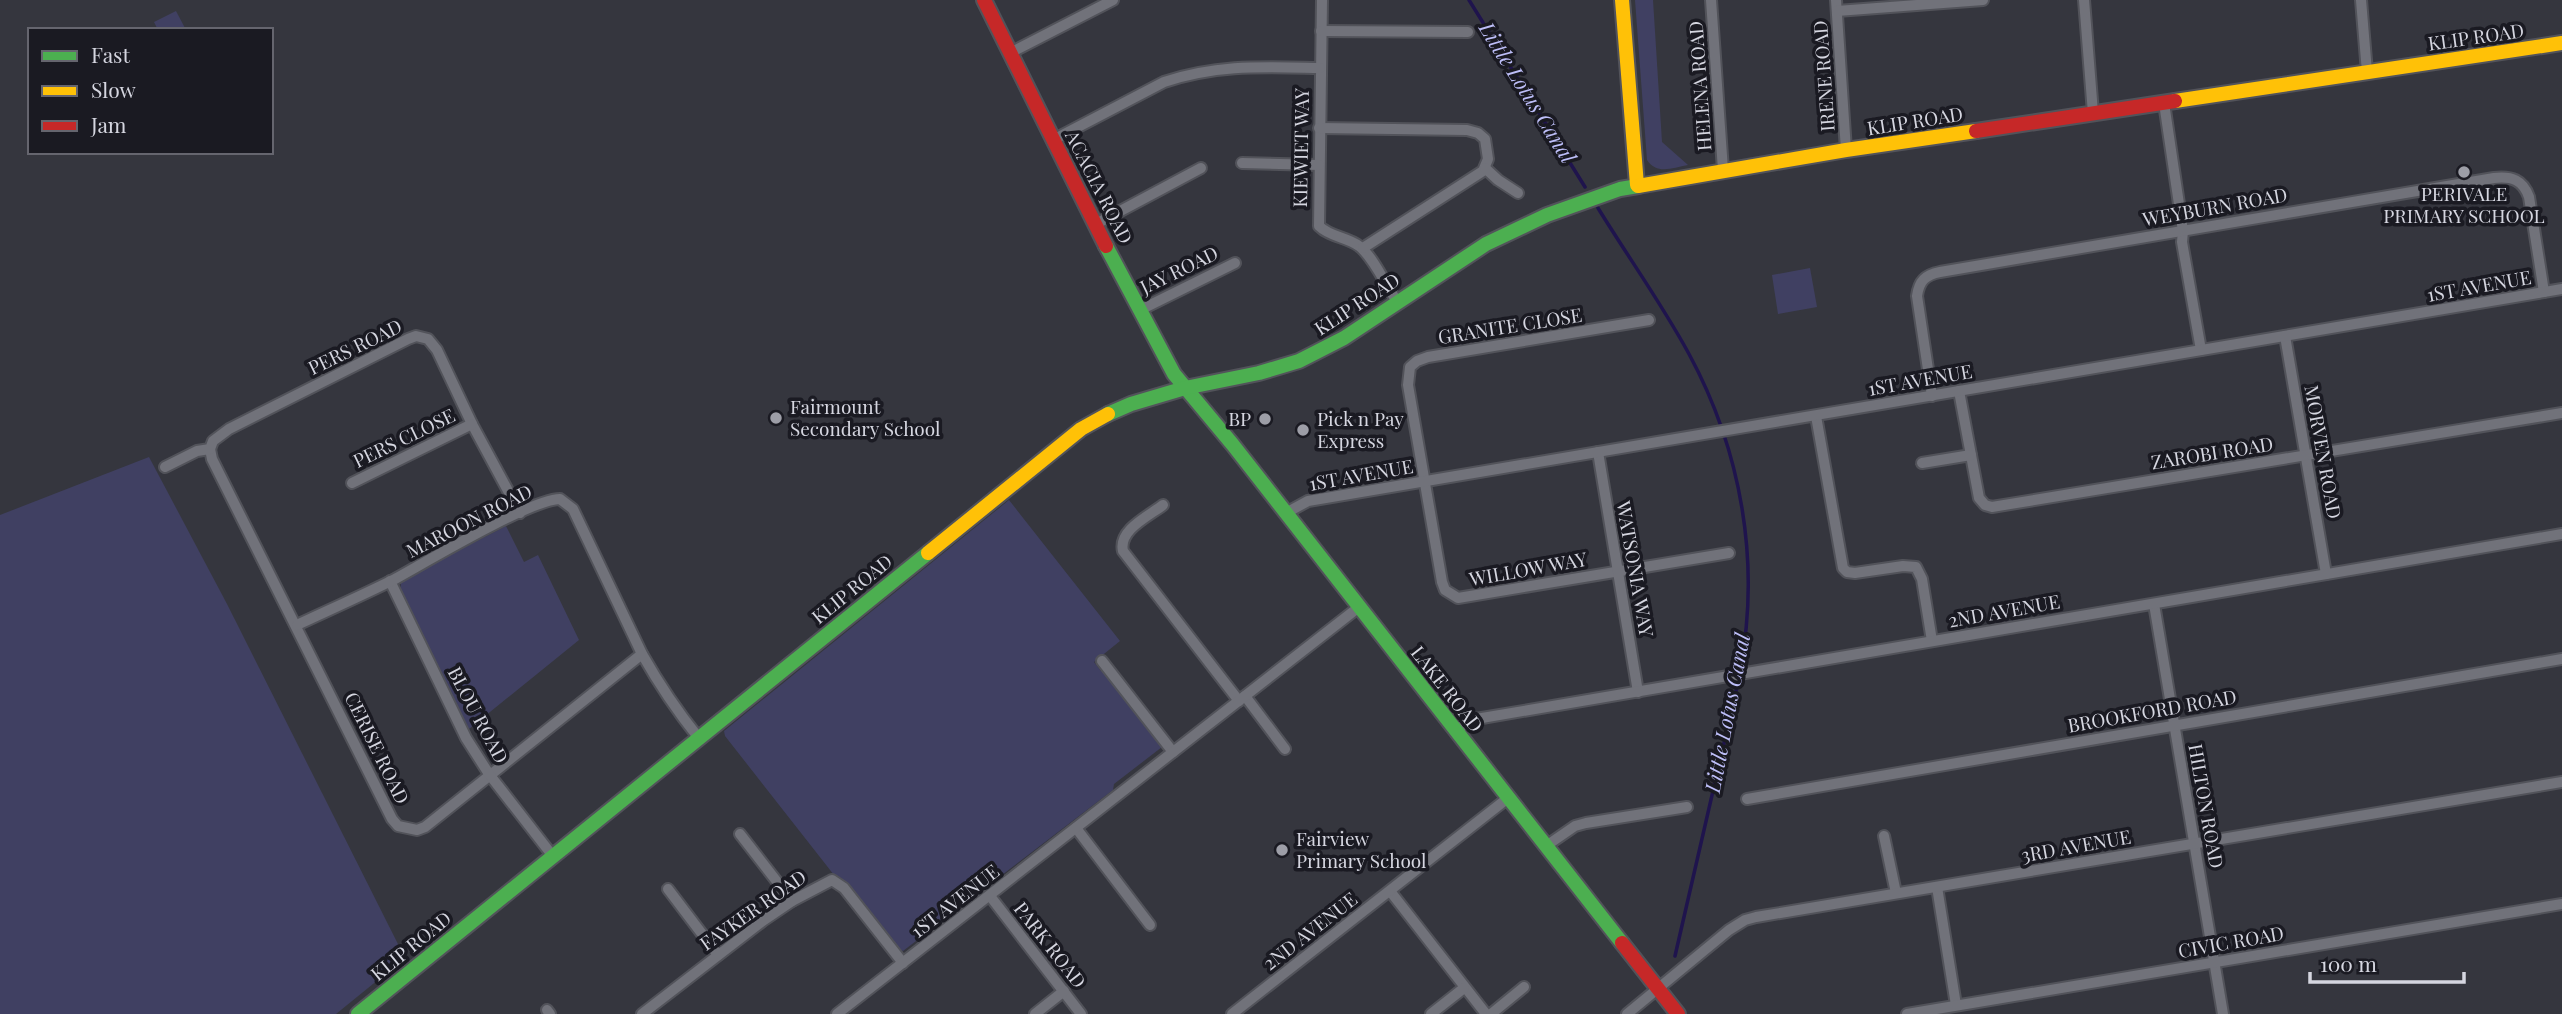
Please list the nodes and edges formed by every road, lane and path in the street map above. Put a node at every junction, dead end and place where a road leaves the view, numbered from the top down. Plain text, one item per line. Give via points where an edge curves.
1 (984, 0) edge
2 (1113, 0) edge
3 (1321, 0) edge
4 (1622, 0) edge
5 (1711, 0) edge
6 (1983, 0) edge
7 (2084, 0) edge
8 (2361, 0) edge
9 (1949, 1) edge
10 (1836, 6) edge
11 (1321, 31) junction
12 (1468, 32) dead end
13 (2562, 43) edge
14 (1010, 53) junction
15 (1320, 68) junction
16 (2367, 72) junction
17 (2164, 103) junction
18 (2093, 113) junction
19 (1319, 128) junction
20 (1053, 140) junction
21 (1846, 150) junction
22 (1242, 163) dead end
23 (1319, 165) junction
24 (1201, 168) dead end
25 (1485, 168) junction
26 (1723, 170) junction
27 (1637, 185) junction
28 (1518, 193) dead end
29 (1096, 224) junction
30 (2183, 230) junction
31 (1363, 248) junction
32 (1235, 263) dead end
33 (2562, 289) edge
34 (2544, 292) junction
35 (1397, 302) junction
36 (1140, 310) junction
37 (1649, 320) dead end
38 (2285, 336) junction
39 (2201, 350) junction
40 (1185, 388) junction
41 (1959, 391) junction
42 (1933, 396) junction
43 (2562, 412) edge
44 (1816, 416) junction
45 (472, 424) junction
46 (210, 449) junction
47 (1598, 452) junction
48 (1971, 454) junction
49 (2306, 455) junction
50 (1922, 463) dead end
51 (166, 467) dead end
52 (1425, 481) junction
53 (352, 483) dead end
54 (1163, 505) dead end
55 (520, 513) junction
56 (1286, 513) junction
57 (2562, 534) edge
58 (1729, 553) dead end
59 (1617, 571) junction
60 (2326, 575) junction
61 (390, 581) junction
62 (2154, 604) junction
63 (1359, 607) junction
64 (297, 625) junction
65 (1932, 641) junction
66 (642, 654) junction
67 (2562, 659) edge
68 (1102, 661) dead end
69 (1638, 692) junction
70 (1242, 699) junction
71 (2174, 724) junction
72 (1455, 730) junction
73 (698, 737) junction
74 (1285, 749) dead end
75 (1173, 752) junction
76 (489, 774) junction
77 (2562, 782) edge
78 (1508, 798) junction
79 (1747, 799) dead end
80 (1687, 807) dead end
81 (1076, 828) junction
82 (740, 834) dead end
83 (1884, 836) dead end
84 (2195, 844) junction
85 (1546, 846) junction
86 (552, 855) junction
87 (1937, 887) junction
88 (668, 890) dead end
89 (1390, 891) junction
90 (1896, 893) junction
91 (990, 897) junction
92 (792, 901) junction
93 (2562, 904) edge
94 (1150, 925) dead end
95 (718, 955) junction
96 (903, 962) junction
97 (2215, 962) junction
98 (1524, 987) dead end
99 (1464, 988) junction
100 (1658, 989) junction
101 (1064, 991) junction
102 (1956, 1005) junction
103 (362, 1013) edge
104 (642, 1014) edge
105 (837, 1014) edge
106 (1035, 1014) edge
107 (1081, 1014) edge
108 (1232, 1014) edge
109 (1431, 1014) edge
110 (1489, 1014) edge
111 (1627, 1014) edge
112 (1678, 1014) edge
113 (1907, 1014) edge
114 (2223, 1014) edge

1 - 14 street, ACACIA ROAD
2 - 14 street
3 - 11 street, KIEWIET WAY
4 - 27 street
5 - 26 street, HELENA ROAD
6 - 9 street
7 - 18 street
8 - 16 street
9 - 10 street
10 - 21 street, IRENE ROAD
11 - 12 street
11 - 15 street, KIEWIET WAY
13 - 16 street, KLIP ROAD
14 - 20 street, ACACIA ROAD
15 - 19 street, KIEWIET WAY
15 - 20 street via 1230,67 1180,77
16 - 17 street, KLIP ROAD
17 - 18 street, KLIP ROAD
17 - 30 street
18 - 21 street, KLIP ROAD
19 - 23 street, KIEWIET WAY
19 - 25 street via 1467,130 1485,139
20 - 29 street, ACACIA ROAD
21 - 26 street, KLIP ROAD
22 - 23 street
23 - 31 street, KIEWIET WAY via 1319,226
24 - 29 street
25 - 28 street
25 - 31 street
26 - 27 street, KLIP ROAD
27 - 35 street, KLIP ROAD via 1579,202 1486,244
29 - 36 street, ACACIA ROAD
30 - 34 street, WEYBURN ROAD via 2512,178 2525,186 2529,197
30 - 39 street
30 - 42 street, WEYBURN ROAD via 1925,277 1917,296
31 - 35 street
32 - 36 street, JAY ROAD
33 - 34 street, 1ST AVENUE
34 - 38 street, 1ST AVENUE
35 - 40 street, KLIP ROAD via 1344,338 1299,361
36 - 40 street, ACACIA ROAD
37 - 52 street, GRANITE CLOSE via 1417,360 1410,367 1408,385
38 - 39 street, 1ST AVENUE
38 - 49 street, MORVEN ROAD
39 - 41 street, 1ST AVENUE
40 - 56 street, LAKE ROAD
40 - 73 street, KLIP ROAD via 1120,408 1072,436
41 - 42 street, 1ST AVENUE
41 - 48 street, ZAROBI ROAD
42 - 44 street, 1ST AVENUE
43 - 49 street, ZAROBI ROAD
44 - 47 street, 1ST AVENUE
44 - 65 street via 1843,568 1854,573 1916,568 1922,579
45 - 46 street, PERS ROAD via 437,350 428,339 415,337 229,429
45 - 53 street, PERS CLOSE
45 - 55 street, PERS ROAD
46 - 51 street, PERS ROAD
46 - 64 street, CERISE ROAD
47 - 52 street, 1ST AVENUE
47 - 59 street, WATSONIA WAY
48 - 49 street, ZAROBI ROAD via 1979,498 1992,507
48 - 50 street
49 - 60 street, MORVEN ROAD
52 - 56 street, 1ST AVENUE via 1308,501
52 - 59 street, WILLOW WAY via 1442,582 1450,595 1471,597
54 - 70 street via 1125,534 1126,555
55 - 61 street, MAROON ROAD
55 - 66 street, MAROON ROAD via 553,499 568,504
56 - 63 street, LAKE ROAD
57 - 60 street, 2ND AVENUE
58 - 59 street, WILLOW WAY
59 - 69 street, WATSONIA WAY
60 - 62 street, 2ND AVENUE
61 - 64 street, MAROON ROAD
61 - 76 street, BLOU ROAD via 466,738
62 - 65 street, 2ND AVENUE
62 - 71 street, HILTON ROAD
63 - 70 street, 1ST AVENUE
63 - 72 street, LAKE ROAD
64 - 76 street, CERISE ROAD via 398,826 425,827
65 - 69 street, 2ND AVENUE
66 - 73 street, MAROON ROAD
66 - 76 street, CERISE ROAD
67 - 71 street, BROOKFORD ROAD
68 - 75 street
69 - 72 street, 2ND AVENUE via 1476,719
70 - 74 street
70 - 75 street, 1ST AVENUE
71 - 79 street, BROOKFORD ROAD
71 - 84 street, HILTON ROAD
72 - 78 street, LAKE ROAD
73 - 86 street, KLIP ROAD
75 - 81 street, 1ST AVENUE
76 - 86 street, BLOU ROAD
77 - 84 street, 3RD AVENUE
78 - 85 street, LAKE ROAD
78 - 89 street, 2ND AVENUE
80 - 85 street via 1586,823
81 - 91 street, 1ST AVENUE
81 - 94 street
82 - 92 street
83 - 90 street
84 - 87 street, 3RD AVENUE
84 - 97 street, HILTON ROAD
85 - 100 street, LAKE ROAD
86 - 103 street, KLIP ROAD
87 - 90 street, 3RD AVENUE
87 - 102 street
88 - 95 street
89 - 99 street
89 - 108 street, 2ND AVENUE
90 - 100 street, 3RD AVENUE via 1745,920
91 - 96 street, 1ST AVENUE
91 - 101 street, PARK ROAD
92 - 95 street, FAYKER ROAD
92 - 96 street, FAYKER ROAD via 825,882 839,883
93 - 97 street, CIVIC ROAD
95 - 104 street, FAYKER ROAD
96 - 105 street, 1ST AVENUE
97 - 102 street, CIVIC ROAD
97 - 114 street, HILTON ROAD
98 - 110 street
99 - 109 street
99 - 110 street
100 - 111 street, 3RD AVENUE
100 - 112 street, LAKE ROAD
101 - 106 street
101 - 107 street, PARK ROAD
102 - 113 street, CIVIC ROAD

